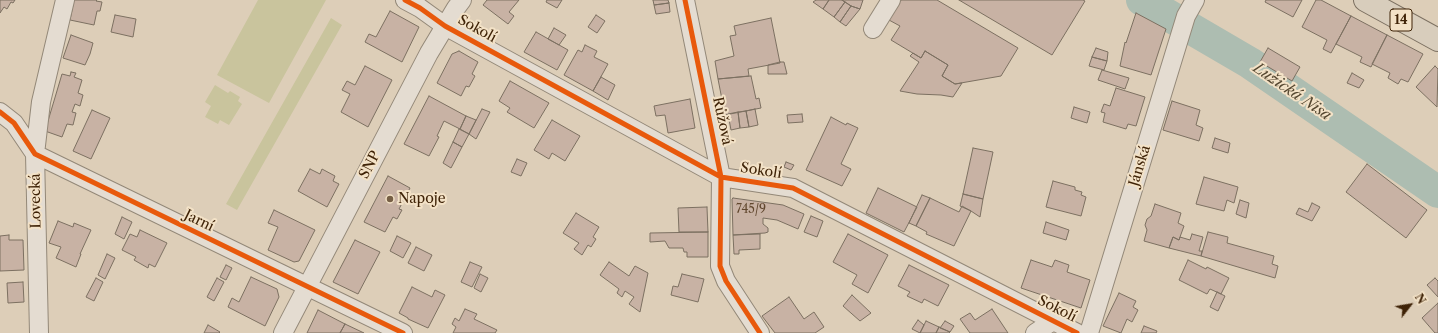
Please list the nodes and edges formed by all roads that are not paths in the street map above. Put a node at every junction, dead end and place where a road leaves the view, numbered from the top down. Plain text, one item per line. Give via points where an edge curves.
1 (65, 0) edge
2 (406, 0) edge
3 (462, 0) edge
4 (685, 0) edge
5 (890, 0) edge
6 (1195, 0) edge
7 (1365, 0) edge
8 (445, 26) junction
9 (873, 29) dead end
10 (1438, 40) edge
11 (0, 112) edge
12 (35, 154) junction
13 (721, 176) junction
14 (306, 286) junction
15 (1053, 321) junction
16 (39, 333) edge
17 (283, 333) edge
18 (403, 333) edge
19 (760, 333) edge
20 (1035, 333) edge
21 (1077, 333) edge
22 (1089, 333) edge

1 - 12 street, Lovecká via 41,102
2 - 8 street, Sokolí
3 - 8 street, SNP
4 - 13 street, Růžová
5 - 9 street
6 - 22 street, Jánská via 1186,16 1178,40
7 - 10 main road, 14
8 - 13 street, Sokolí
8 - 14 street, SNP
11 - 12 street, Jarní via 14,123
12 - 14 street, Jarní
12 - 16 street, Lovecká
13 - 15 street, Sokolí via 793,188
13 - 19 street, Růžová via 720,266 726,281
14 - 17 street, SNP
14 - 18 street, Jarní
15 - 20 street
15 - 21 street, Sokolí

